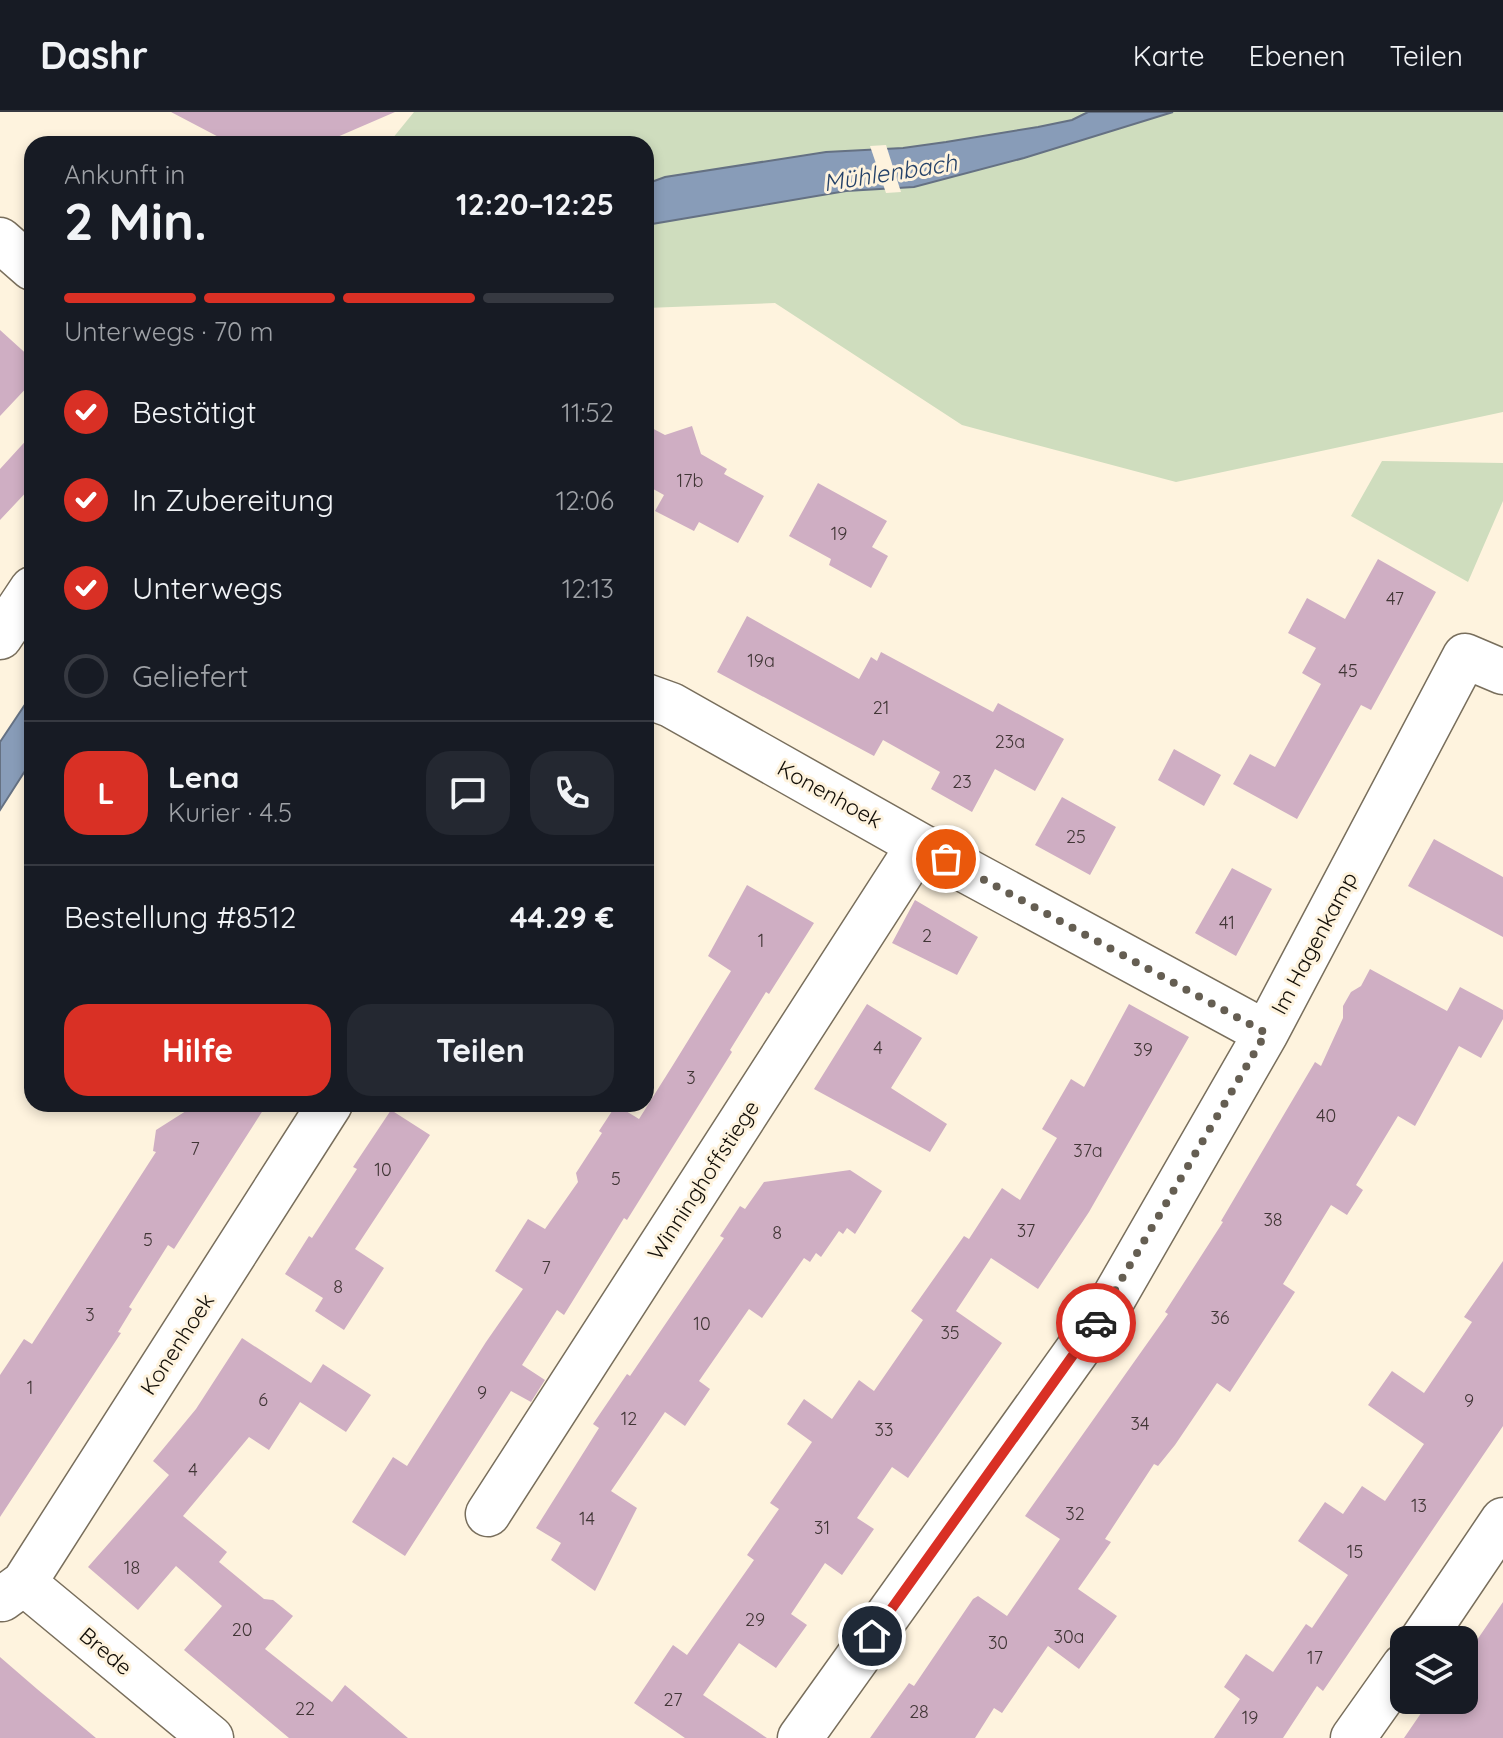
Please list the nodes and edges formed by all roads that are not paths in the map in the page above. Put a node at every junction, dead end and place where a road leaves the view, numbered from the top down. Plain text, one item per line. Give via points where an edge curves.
1 (0, 240) edge
2 (24, 261) edge
3 (24, 601) edge
4 (0, 637) edge
5 (1484, 664) edge
6 (654, 699) edge
7 (919, 845) junction
8 (1266, 1033) junction
9 (325, 1112) edge
10 (488, 1514) dead end
11 (1503, 1520) edge
12 (12, 1592) edge
13 (1431, 1626) edge
14 (1390, 1686) edge
15 (211, 1738) edge
16 (800, 1738) edge
17 (1353, 1738) edge

1 - 2 street
3 - 4 street
5 - 8 street, Im Hagenkamp
6 - 7 street, Konenhoek
7 - 8 street, Konenhoek
7 - 10 street, Winninghoffstiege
8 - 16 street, Im Hagenkamp via 1109,1306
9 - 12 street, Konenhoek
11 - 13 street
12 - 15 street, Brede
14 - 17 street

